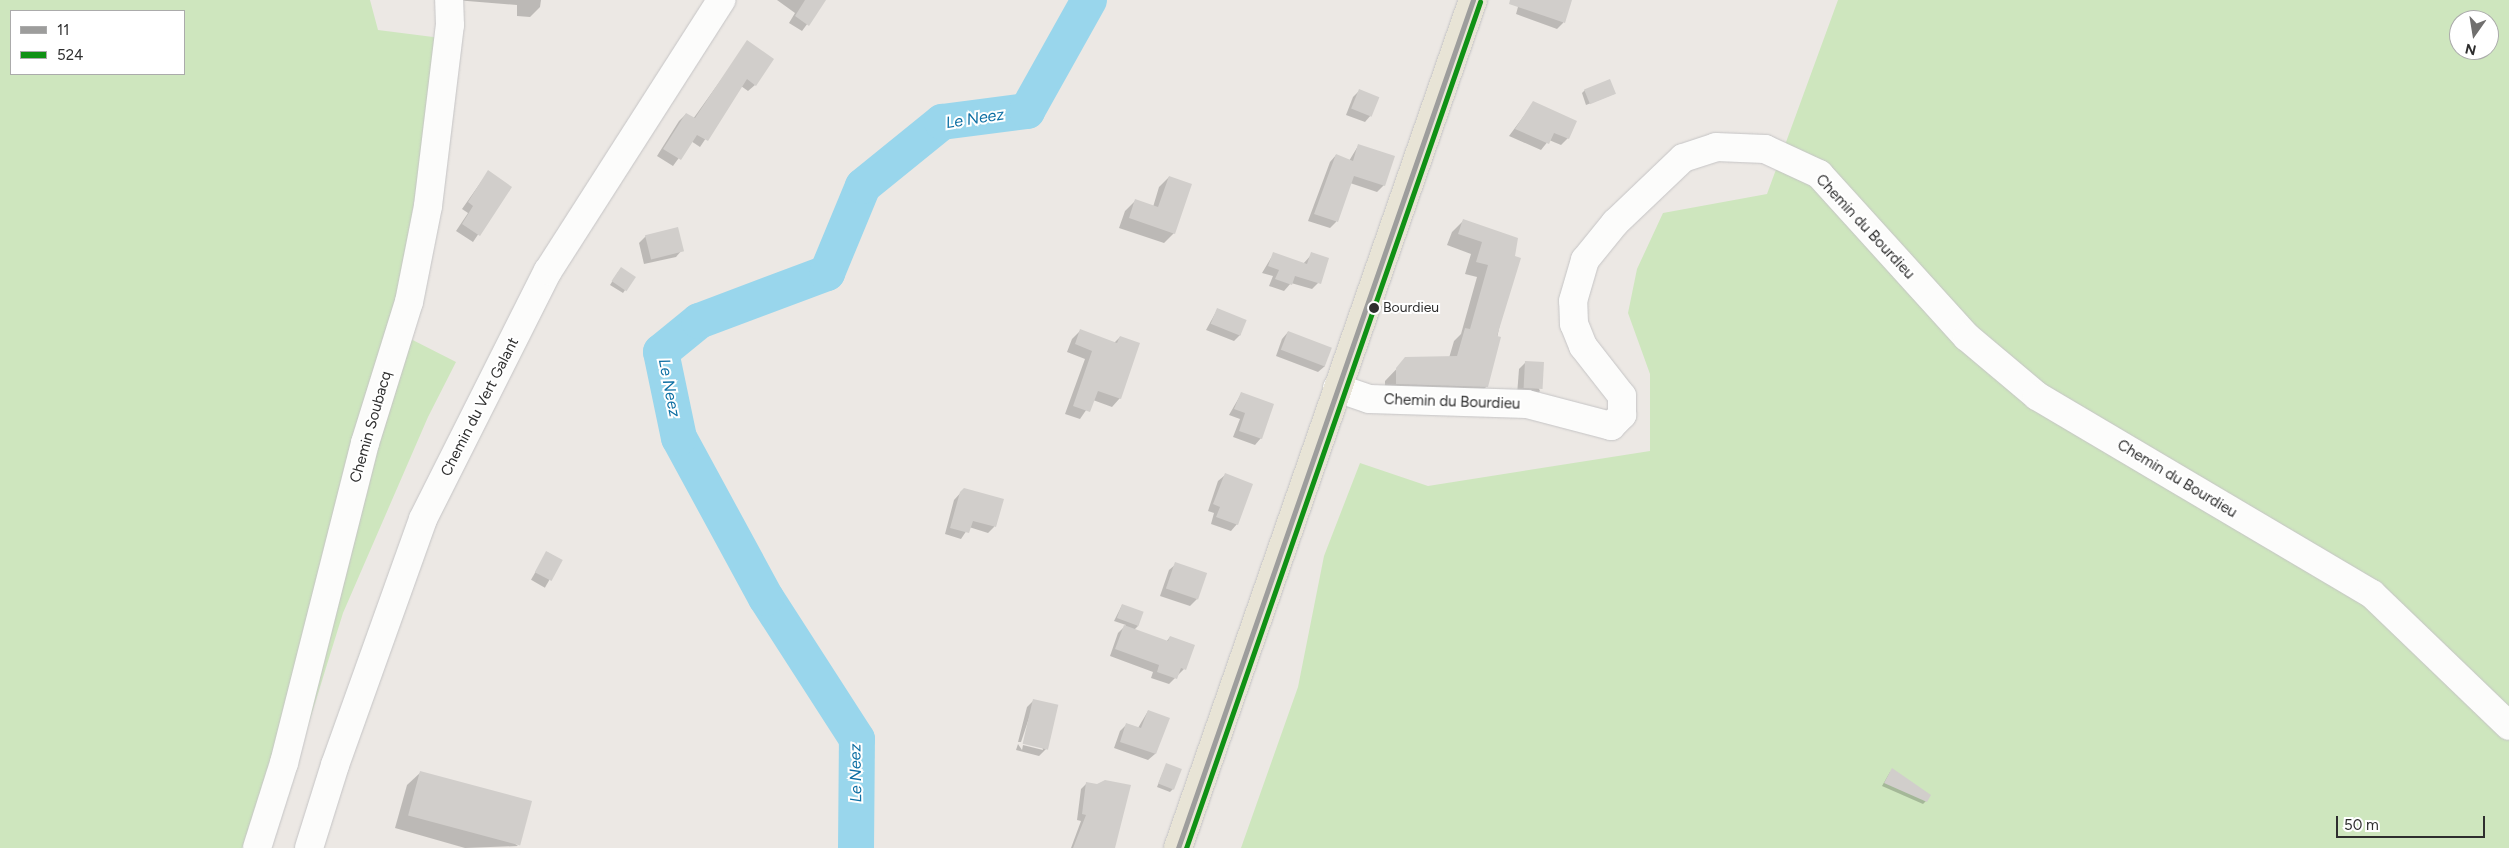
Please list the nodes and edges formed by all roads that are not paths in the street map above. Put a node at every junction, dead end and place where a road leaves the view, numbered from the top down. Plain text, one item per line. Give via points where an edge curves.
1 (449, 0) edge
2 (721, 0) edge
3 (1473, 0) edge
4 (1337, 388) junction
5 (2509, 726) edge
6 (257, 848) edge
7 (309, 848) edge
8 (1178, 848) edge

1 - 6 street, Chemin Soubacq via 450,25 428,206 408,302 365,443 284,763
2 - 7 street, Chemin du Vert Galant via 548,272 423,519 335,765
3 - 4 main road
4 - 5 street, Chemin du Bourdieu via 1369,399 1527,404 1611,426 1622,414 1622,396 1584,346 1574,324 1573,301 1585,260 1615,223 1677,162 1716,147 1765,149 1819,174 1967,337 2037,396 2372,594
4 - 8 main road

